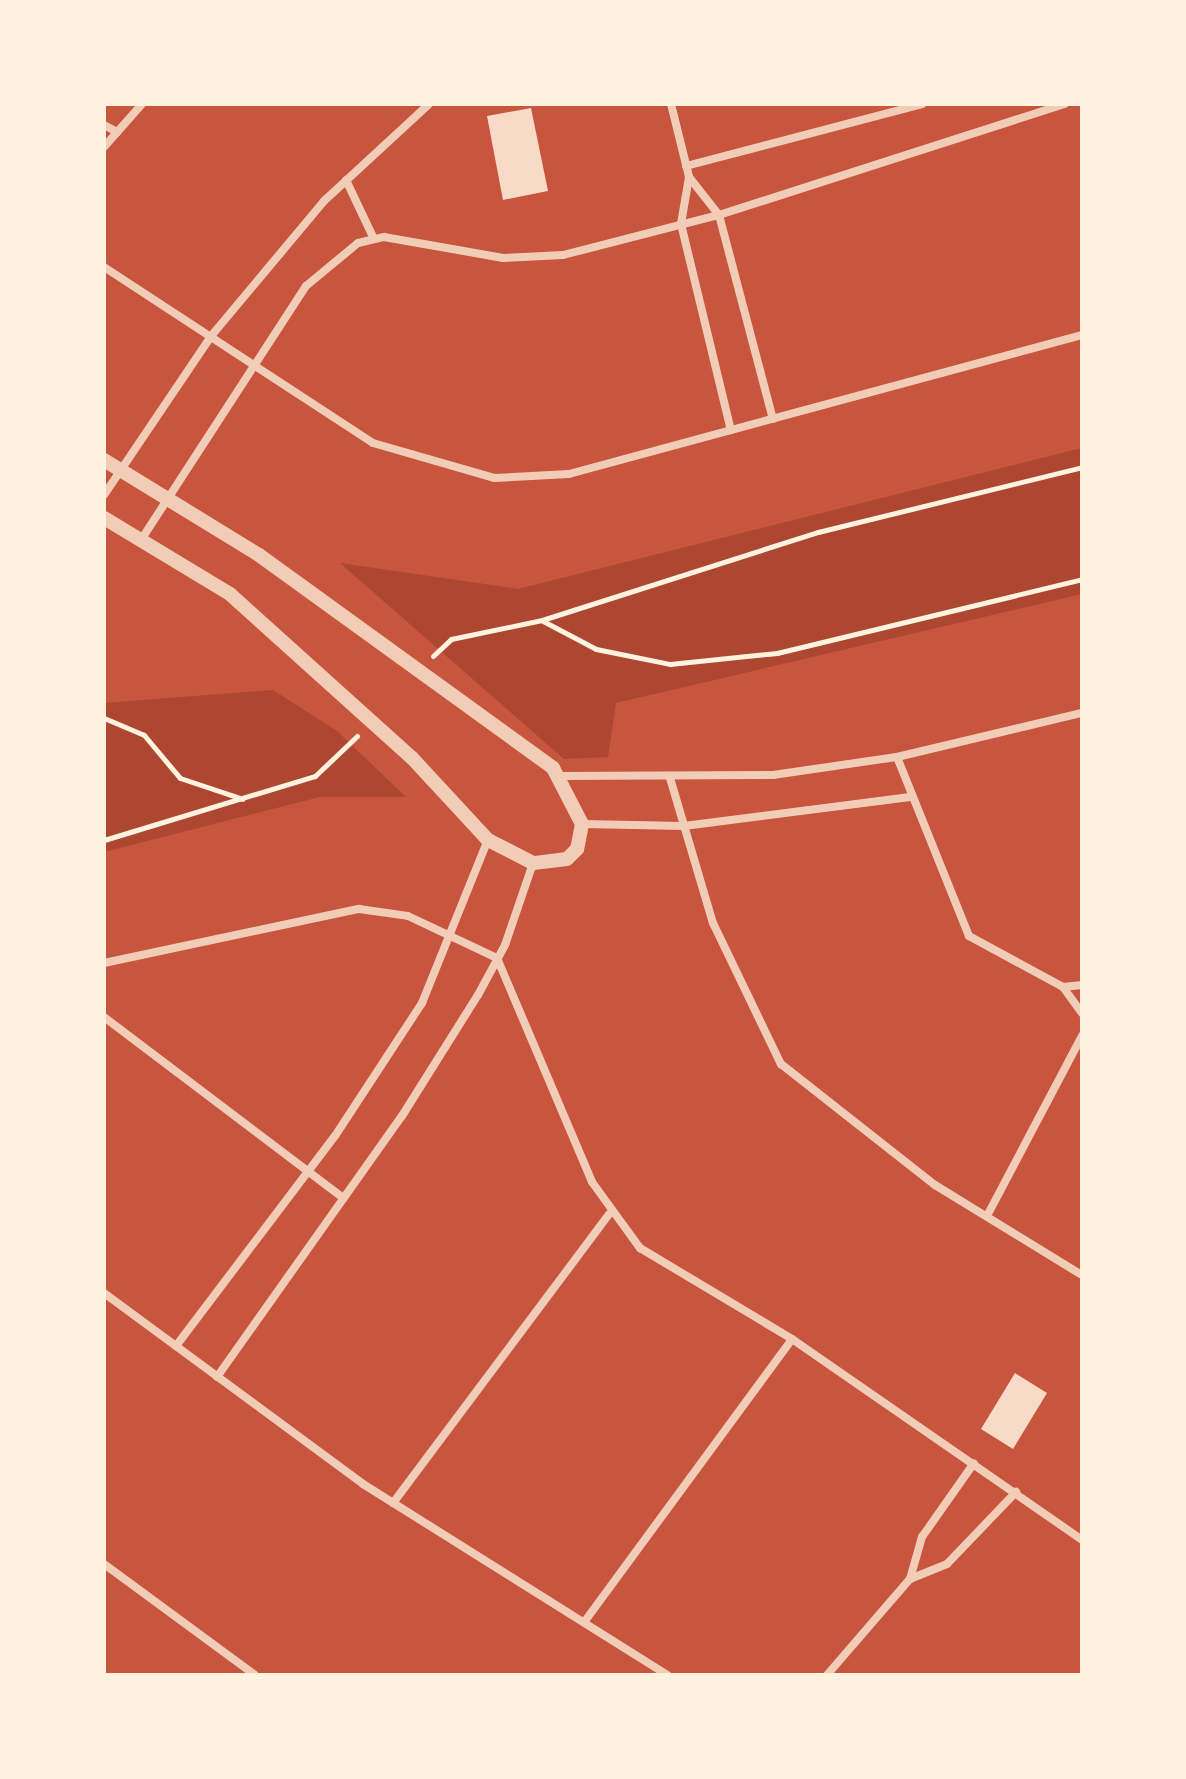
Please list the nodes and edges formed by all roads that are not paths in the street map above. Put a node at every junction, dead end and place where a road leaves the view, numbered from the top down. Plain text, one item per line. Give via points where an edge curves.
1 (142, 104) edge
2 (429, 104) edge
3 (671, 104) edge
4 (922, 104) edge
5 (1065, 104) edge
6 (104, 125) edge
7 (117, 132) junction
8 (104, 147) edge
9 (686, 166) junction
10 (689, 177) junction
11 (346, 180) junction
12 (719, 215) junction
13 (681, 224) junction
14 (374, 239) junction
15 (104, 267) edge
16 (212, 335) junction
17 (1082, 335) edge
18 (255, 363) junction
19 (773, 419) junction
20 (731, 430) junction
21 (104, 460) edge
22 (121, 470) junction
23 (104, 495) edge
24 (168, 499) junction
25 (104, 518) edge
26 (141, 540) junction
27 (1082, 713) edge
28 (897, 757) junction
29 (561, 776) junction
30 (670, 778) junction
31 (910, 797) junction
32 (582, 824) junction
33 (684, 826) junction
34 (488, 840) junction
35 (533, 863) junction
36 (451, 931) junction
37 (497, 958) junction
38 (104, 963) edge
39 (1082, 985) edge
40 (1063, 987) junction
41 (1082, 1013) edge
42 (104, 1017) edge
43 (1082, 1036) edge
44 (309, 1171) junction
45 (343, 1198) junction
46 (609, 1214) junction
47 (987, 1216) junction
48 (1082, 1275) edge
49 (104, 1293) edge
50 (792, 1339) junction
51 (176, 1346) junction
52 (217, 1377) junction
53 (974, 1463) junction
54 (1016, 1492) junction
55 (393, 1503) junction
56 (1082, 1540) edge
57 (104, 1564) edge
58 (910, 1579) junction
59 (585, 1621) junction
60 (255, 1675) edge
61 (668, 1675) edge
62 (827, 1675) edge

1 - 7 street
2 - 11 street
3 - 9 street
4 - 9 street
5 - 12 street
6 - 7 street
7 - 8 street
9 - 10 street
10 - 12 street
10 - 13 street
11 - 14 street
11 - 16 street
12 - 13 street
12 - 19 street
13 - 14 street via 563,255 503,258
13 - 20 street
14 - 18 street via 336,255 306,286
15 - 16 street
16 - 18 street
16 - 22 street
17 - 19 street
18 - 20 street via 373,443 494,478 569,474
18 - 24 street
19 - 20 street
21 - 22 street
22 - 23 street
22 - 24 street
24 - 26 street
24 - 29 street via 418,670
25 - 26 street
26 - 34 street via 230,594 372,721
27 - 28 street
28 - 30 street via 773,775
28 - 31 street
29 - 30 street
29 - 32 street
30 - 33 street
31 - 33 street
31 - 40 street via 969,936
32 - 33 street
32 - 35 street via 567,859
33 - 47 street via 713,923 781,1064
34 - 35 street
34 - 36 street
35 - 37 street
36 - 37 street
36 - 38 street via 359,909
36 - 44 street via 422,1003
37 - 45 street
37 - 46 street
39 - 40 street
40 - 41 street
42 - 44 street
43 - 47 street
44 - 45 street
44 - 51 street
45 - 52 street
46 - 50 street via 640,1248
46 - 55 street
47 - 48 street
49 - 51 street
50 - 53 street
50 - 59 street
51 - 52 street
52 - 55 street
53 - 54 street
53 - 58 street via 922,1537
54 - 56 street
54 - 58 street via 947,1564
55 - 59 street
57 - 60 street
58 - 62 street
59 - 61 street

